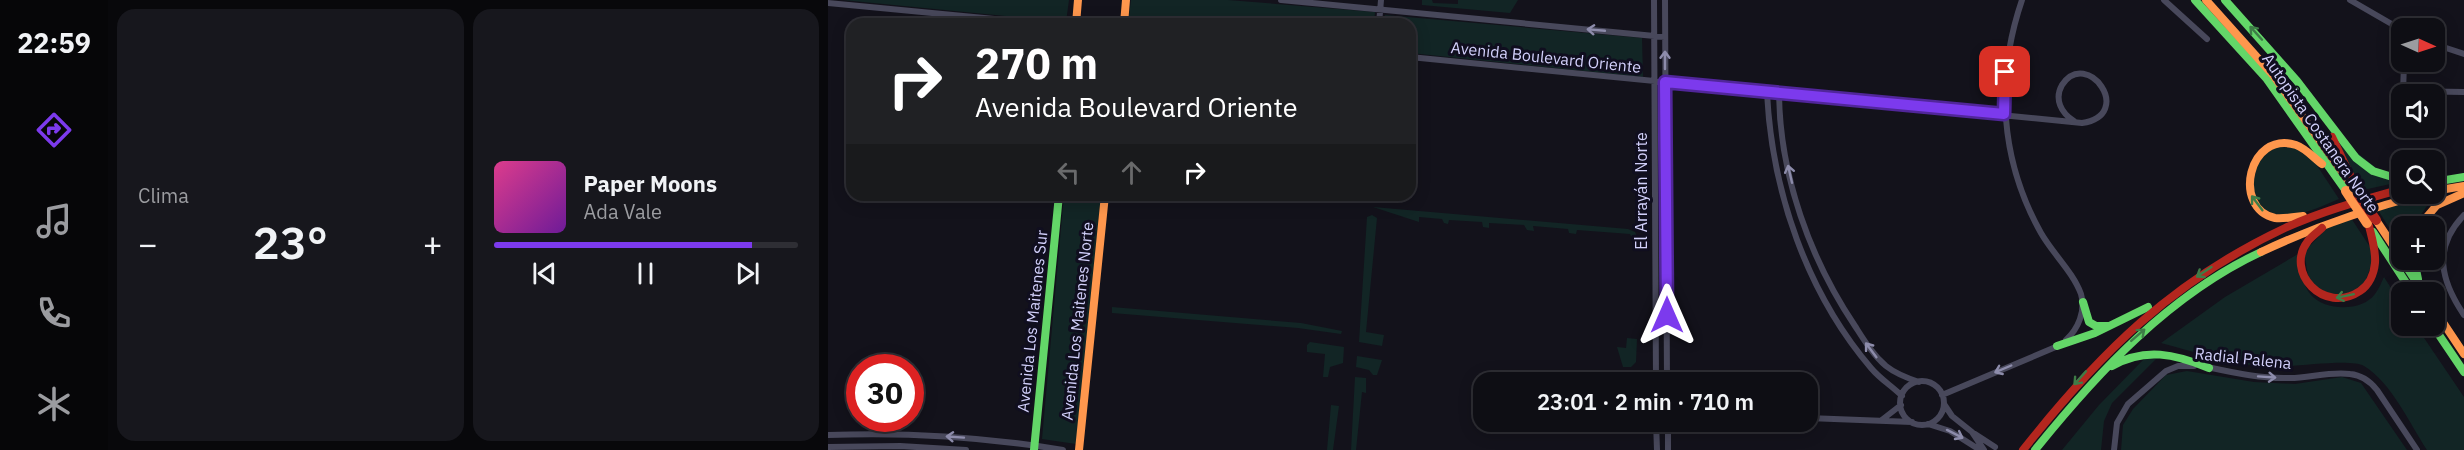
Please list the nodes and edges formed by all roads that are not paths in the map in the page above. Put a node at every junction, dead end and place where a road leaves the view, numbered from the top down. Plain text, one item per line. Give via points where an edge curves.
1 (1078, 0) edge
2 (1126, 0) edge
3 (1281, 0) edge
4 (1381, 0) edge
5 (1654, 0) edge
6 (1665, 0) edge
7 (2022, 0) edge
8 (2164, 0) edge
9 (2195, 0) edge
10 (2206, 0) edge
11 (2225, 0) edge
12 (2350, 0) edge
13 (828, 3) edge
14 (1380, 9) junction
15 (984, 18) edge
16 (1076, 18) edge
17 (1124, 18) edge
18 (1379, 18) edge
19 (2391, 24) edge
20 (1654, 36) junction
21 (1665, 37) junction
22 (2207, 39) dead end
23 (2445, 48) edge
24 (2464, 54) edge
25 (1416, 58) edge
26 (2286, 68) junction
27 (1654, 81) junction
28 (1665, 82) junction
29 (2445, 92) edge
30 (2464, 92) edge
31 (1767, 93) junction
32 (1779, 94) junction
33 (2004, 114) junction
34 (2074, 121) junction
35 (2464, 177) edge
36 (2391, 178) edge
37 (2445, 180) edge
38 (2464, 186) edge
39 (2445, 189) edge
40 (2345, 190) junction
41 (2391, 192) edge
42 (2464, 193) edge
43 (2358, 194) junction
44 (1058, 201) edge
45 (1104, 201) edge
46 (2391, 203) edge
47 (2329, 210) junction
48 (2464, 215) edge
49 (2426, 216) edge
50 (2341, 217) junction
51 (2371, 223) junction
52 (2391, 246) edge
53 (2412, 282) edge
54 (2169, 295) junction
55 (2083, 302) junction
56 (2464, 315) edge
57 (2108, 326) junction
58 (2445, 326) edge
59 (2440, 336) edge
60 (2058, 346) junction
61 (2464, 354) edge
62 (2209, 368) junction
63 (1656, 372) edge
64 (1667, 372) edge
65 (2464, 372) edge
66 (2096, 376) junction
67 (1919, 382) junction
68 (1942, 395) junction
69 (1902, 396) junction
70 (1944, 404) junction
71 (1901, 405) junction
72 (1818, 418) edge
73 (1882, 420) junction
74 (1912, 422) junction
75 (1927, 424) junction
76 (1656, 432) edge
77 (1668, 432) edge
78 (1972, 432) junction
79 (828, 435) edge
80 (828, 447) edge
81 (1995, 447) dead end
82 (1034, 448) edge
83 (966, 450) edge
84 (1063, 450) edge
85 (1079, 450) edge
86 (1657, 450) edge
87 (1668, 450) edge
88 (1982, 450) edge
89 (2023, 450) edge
90 (2035, 450) edge
91 (2114, 450) edge
92 (2417, 450) edge

1 - 16 main road
2 - 17 main road
3 - 14 street
4 - 14 street
5 - 20 street, El Arrayán Norte
6 - 21 street, El Arrayán Norte
7 - 33 street via 2007,58
8 - 22 street
9 - 40 main road, Autopista Costanera Norte via 2266,78
10 - 43 main road, Autopista Costanera Norte via 2273,75
26 -> 11 main road
12 - 19 street
13 - 15 street
14 - 18 street
20 -> 14 street
20 - 21 street
20 - 27 street, El Arrayán Norte
28 -> 21 street, El Arrayán Norte
23 - 24 street
25 - 27 street, Avenida Boulevard Oriente
26 - 36 main road via 2361,163
26 - 43 main road via 2335,142
27 - 28 street, Avenida Boulevard Oriente
27 - 63 street, El Arrayán Norte
28 - 31 street, Avenida Boulevard Oriente
28 - 64 street, El Arrayán Norte
29 - 30 street
31 - 32 street, Avenida Boulevard Oriente
31 - 69 street via 1778,175 1807,262 1852,343 1873,371
32 - 33 street, Avenida Boulevard Oriente
67 -> 32 street via 1898,374 1875,356 1821,266 1791,179
33 - 34 street, Avenida Boulevard Oriente
33 - 55 street via 2025,201 2045,241 2078,286
34 - 34 street via 2082,123 2097,118 2106,105 2105,89 2087,75 2066,81 2059,95 2062,111
35 - 37 main road
38 - 39 main road
47 -> 40 main road via 2290,218 2264,212 2253,200 2248,186 2253,160 2272,145 2295,144 2313,155
40 - 51 main road, Autopista Costanera Norte, bridge
41 - 47 main road
42 - 49 main road via 2437,204
43 - 51 main road, Autopista Costanera Norte, bridge
44 - 82 main road, Avenida Los Maitenes Sur
45 - 85 main road, Avenida Los Maitenes Norte
46 - 50 main road
47 -> 54 main road via 2240,250
48 - 56 street via 2448,237 2443,267 2448,289
51 -> 50 main road via 2375,259 2368,283 2346,298 2324,296 2306,280 2302,252 2313,234
66 -> 50 main road via 2149,325 2209,280 2283,240
51 - 52 main road, Autopista Costanera Norte
51 - 53 main road, Autopista Costanera Norte
54 - 57 main road
54 -> 89 main road via 2092,364
55 - 57 main road via 2089,322
55 - 60 street via 2077,327
57 - 60 main road
58 - 61 main road
59 - 65 main road
60 -> 68 street
62 - 66 main road via 2162,353 2141,352 2127,356
62 - 91 street, Radial Palena via 2174,367 2152,382 2119,417
62 -> 92 street, Radial Palena via 2270,378 2357,375 2377,390
66 - 90 main road
67 - 68 street via 1932,384
67 - 69 street via 1908,387
68 - 70 street
69 - 71 street
70 - 75 street via 1940,416
70 - 78 street
71 - 73 street
71 - 74 street
72 - 73 street
73 - 74 street
74 - 75 street
75 -> 88 street via 1956,434
76 - 86 street
77 - 87 street
78 - 81 street
78 - 88 street
82 -> 79 street via 933,436
80 - 83 street
82 - 84 street

